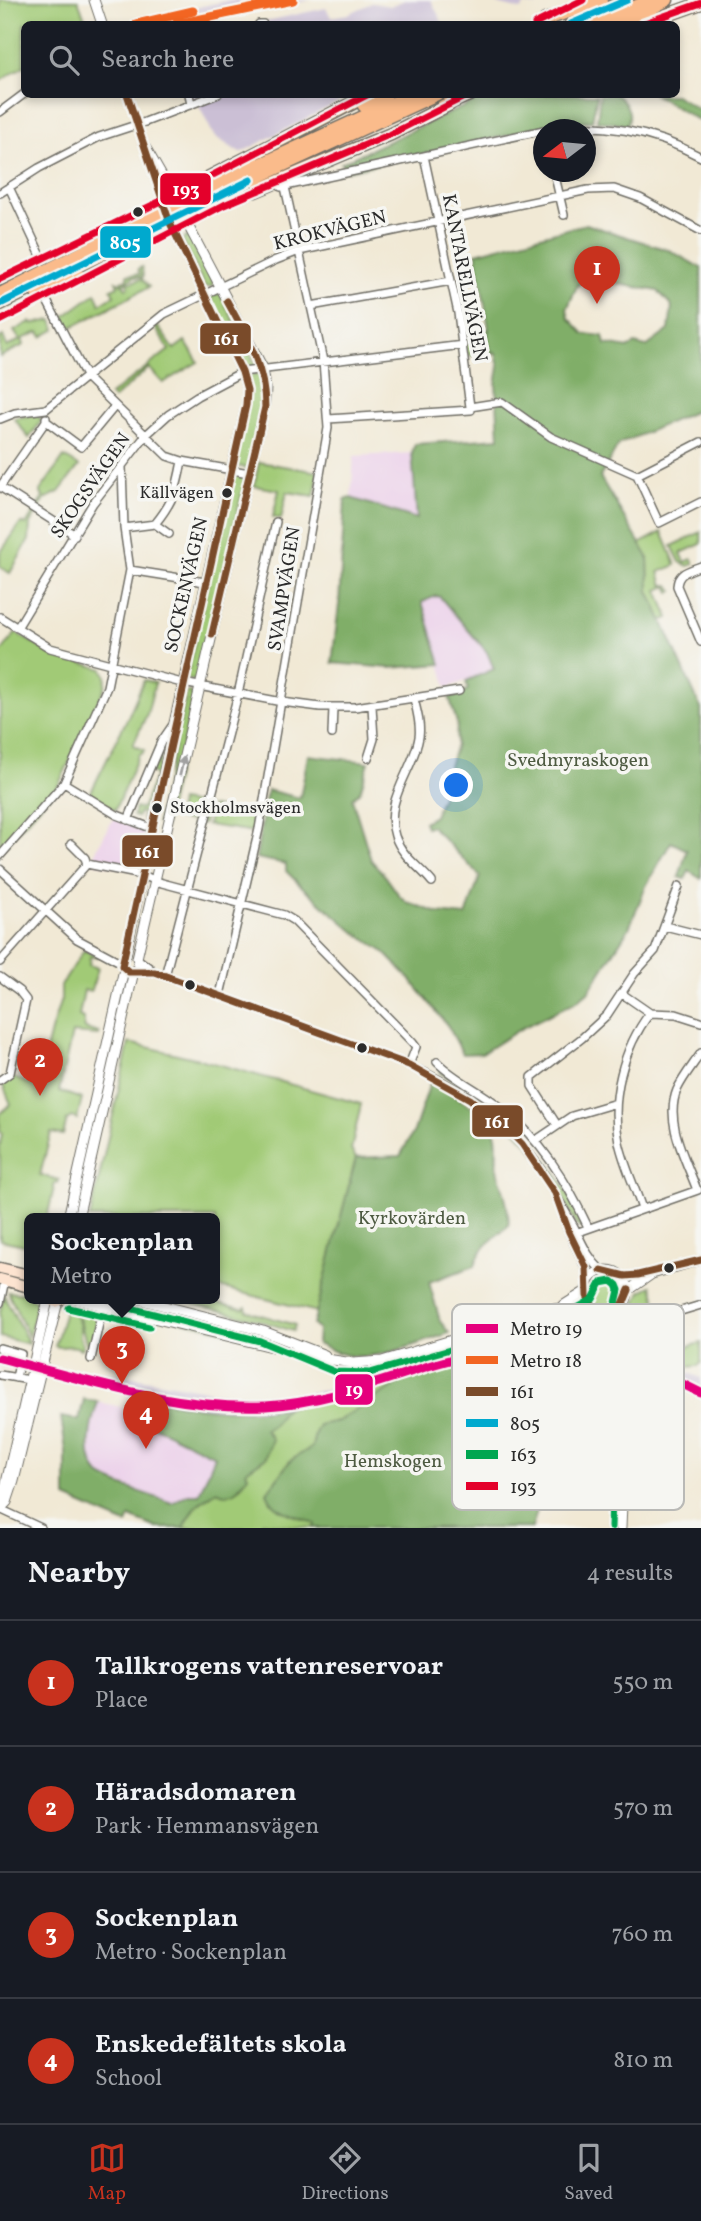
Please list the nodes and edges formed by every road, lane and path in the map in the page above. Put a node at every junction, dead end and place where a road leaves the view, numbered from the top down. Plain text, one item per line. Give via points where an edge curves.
1 (94, 0) edge
2 (583, 0) edge
3 (601, 0) edge
4 (627, 0) edge
5 (651, 0) edge
6 (667, 0) edge
7 (701, 3) edge
8 (101, 21) edge
9 (542, 21) edge
10 (543, 21) edge
11 (578, 21) edge
12 (602, 21) edge
13 (627, 21) edge
14 (650, 21) edge
15 (21, 96) edge
16 (128, 98) edge
17 (190, 98) edge
18 (208, 98) edge
19 (362, 98) edge
20 (380, 98) edge
21 (405, 98) edge
22 (427, 98) edge
23 (463, 98) edge
24 (450, 104) junction
25 (191, 105) junction
26 (0, 112) edge
27 (138, 125) junction
28 (596, 126) edge
29 (533, 133) edge
30 (294, 154) junction
31 (424, 156) junction
32 (701, 157) edge
33 (251, 181) junction
34 (556, 182) edge
35 (9, 187) junction
36 (285, 187) junction
37 (0, 193) edge
38 (560, 196) junction
39 (167, 199) junction
40 (564, 215) dead end
41 (439, 222) junction
42 (187, 224) junction
43 (173, 230) junction
44 (701, 231) edge
45 (110, 238) junction
46 (299, 251) junction
47 (42, 258) junction
48 (82, 277) junction
49 (0, 279) edge
50 (451, 281) junction
51 (220, 286) junction
52 (0, 288) edge
53 (205, 293) junction
54 (0, 294) edge
55 (45, 298) junction
56 (0, 305) edge
57 (311, 306) junction
58 (0, 321) edge
59 (463, 345) junction
60 (323, 361) junction
61 (262, 368) junction
62 (242, 372) junction
63 (87, 378) junction
64 (115, 406) junction
65 (470, 407) junction
66 (46, 409) junction
67 (0, 419) edge
68 (328, 419) junction
69 (46, 421) junction
70 (146, 435) junction
71 (701, 442) edge
72 (182, 461) junction
73 (122, 467) junction
74 (231, 469) junction
75 (249, 472) junction
76 (637, 475) junction
77 (0, 487) edge
78 (106, 487) junction
79 (125, 490) junction
80 (701, 502) edge
81 (276, 522) dead end
82 (155, 524) junction
83 (124, 528) junction
84 (169, 534) dead end
85 (75, 535) junction
86 (701, 566) edge
87 (130, 570) junction
88 (205, 582) junction
89 (0, 617) edge
90 (17, 628) junction
91 (701, 642) edge
92 (113, 663) junction
93 (183, 682) junction
94 (200, 686) junction
95 (459, 691) dead end
96 (238, 694) junction
97 (414, 699) junction
98 (282, 702) junction
99 (372, 706) junction
100 (334, 708) junction
101 (174, 723) junction
102 (332, 734) dead end
103 (368, 758) dead end
104 (64, 783) junction
105 (128, 820) junction
106 (151, 828) junction
107 (71, 844) dead end
108 (0, 856) edge
109 (87, 864) junction
110 (0, 869) edge
111 (142, 875) junction
112 (155, 878) junction
113 (432, 882) dead end
114 (679, 886) dead end
115 (189, 891) junction
116 (243, 905) junction
117 (45, 912) junction
118 (665, 926) junction
119 (701, 935) edge
120 (0, 962) edge
121 (130, 963) junction
122 (165, 976) junction
123 (0, 977) edge
124 (621, 993) junction
125 (220, 995) junction
126 (650, 1013) junction
127 (701, 1022) edge
128 (701, 1053) edge
129 (436, 1062) dead end
130 (409, 1065) junction
131 (0, 1080) edge
132 (616, 1103) junction
133 (556, 1125) junction
134 (535, 1141) junction
135 (699, 1189) edge
136 (642, 1209) junction
137 (69, 1213) edge
138 (79, 1213) edge
139 (588, 1227) junction
140 (573, 1233) junction
141 (701, 1260) edge
142 (0, 1268) edge
143 (601, 1270) junction
144 (24, 1274) edge
145 (652, 1274) junction
146 (621, 1275) junction
147 (3, 1279) edge
148 (589, 1280) junction
149 (24, 1285) edge
150 (629, 1290) junction
151 (586, 1291) junction
152 (0, 1303) edge
153 (53, 1304) edge
154 (95, 1304) edge
155 (150, 1304) edge
156 (165, 1304) edge
157 (563, 1304) edge
158 (590, 1304) edge
159 (625, 1304) edge
160 (701, 1305) edge
161 (103, 1306) junction
162 (684, 1310) edge
163 (148, 1316) junction
164 (298, 1333) dead end
165 (452, 1340) edge
166 (294, 1347) junction
167 (0, 1348) edge
168 (91, 1359) dead end
169 (0, 1375) edge
170 (16, 1378) junction
171 (35, 1382) junction
172 (0, 1509) edge
173 (622, 1510) edge
174 (41, 1528) edge
175 (621, 1528) edge

1 - 8 street
2 - 9 highway
3 - 10 highway
4 - 11 highway
5 - 12 highway
6 - 13 highway
7 - 14 highway
15 - 26 street
16 - 27 street, SOCKENVÄGEN
17 - 25 street
18 - 25 street
19 - 39 highway
20 - 30 highway
21 - 30 highway
22 - 30 highway
23 - 24 highway
24 - 30 highway via 362,137
24 - 33 highway via 391,134
25 - 27 street
27 - 35 street via 99,137
27 - 39 street, SOCKENVÄGEN
28 - 32 street via 651,136
29 - 31 street
30 - 33 highway
31 - 36 street
31 - 41 street, KANTARELLVÄGEN
33 - 36 street
33 - 42 street
33 - 45 highway, bridge
34 - 38 street
35 - 37 street
35 - 47 street
36 - 46 street, SVAMPVÄGEN
38 - 40 street
38 - 41 street, KROKVÄGEN
38 - 44 street, KROKVÄGEN via 614,190 640,198
39 - 42 street, SOCKENVÄGEN
39 - 43 street, SOCKENVÄGEN
39 - 45 street
41 - 46 street, KROKVÄGEN
41 - 50 street, KANTARELLVÄGEN
42 - 43 street
42 - 51 street, SOCKENVÄGEN
43 - 48 street
43 - 53 street, SOCKENVÄGEN
45 - 47 street
45 - 52 highway via 93,238
45 - 54 highway
45 - 56 highway
46 - 51 street, KROKVÄGEN
46 - 57 street, SVAMPVÄGEN
47 - 49 street
48 - 55 street
48 - 56 highway
50 - 57 street
50 - 59 street, KANTARELLVÄGEN
51 - 53 street, KROKVÄGEN
51 - 61 street, SOCKENVÄGEN
53 - 62 street, SOCKENVÄGEN
53 - 63 street, KROKVÄGEN via 164,314
55 - 58 street
55 - 63 street
57 - 60 street, SVAMPVÄGEN
59 - 60 street, SKOGSVÄGEN
59 - 65 street, KANTARELLVÄGEN
60 - 61 street, SKOGSVÄGEN
60 - 68 street, SVAMPVÄGEN
61 - 62 street, SKOGSVÄGEN
61 - 75 street, SOCKENVÄGEN via 265,407
62 - 70 street, SKOGSVÄGEN via 168,415
62 - 74 street, SOCKENVÄGEN via 246,404
63 - 64 street
63 - 66 street, KROKVÄGEN
64 - 69 street via 81,447
64 - 70 street
65 - 68 street
65 - 76 street via 502,402 551,437
66 - 67 street, KROKVÄGEN
66 - 69 street
68 - 98 street, SVAMPVÄGEN
69 - 77 street
70 - 72 street via 167,456
70 - 73 street, SKOGSVÄGEN
71 - 76 street
72 - 74 street
72 - 82 street via 178,487
73 - 78 street, SKOGSVÄGEN
73 - 79 street
74 - 75 street
74 - 88 street, SOCKENVÄGEN
75 - 94 street, SOCKENVÄGEN
76 - 80 street via 659,523
77 - 85 street
78 - 79 street
78 - 85 street, SKOGSVÄGEN
79 - 83 street
81 - 96 street
82 - 83 street
82 - 84 street
83 - 87 street
85 - 90 street, SKOGSVÄGEN
86 - 91 street via 678,577 677,586
87 - 88 street
87 - 92 street
88 - 93 street, SOCKENVÄGEN
89 - 90 street
90 - 92 street via 50,648
92 - 93 street
92 - 104 street via 107,687
93 - 94 street
93 - 101 street, SOCKENVÄGEN
94 - 96 street
112 -> 94 street, SOCKENVÄGEN
95 - 97 street
96 - 98 street
96 - 115 street
97 - 99 street
97 - 113 street via 419,736 401,781 393,826 405,854
98 - 100 street
98 - 116 street, SVAMPVÄGEN
99 - 100 street
99 - 103 street via 374,739
100 - 102 street
101 - 105 street, SOCKENVÄGEN
101 - 106 street, SOCKENVÄGEN
104 - 105 street
104 - 108 street
105 - 106 street
106 - 111 street, SOCKENVÄGEN
107 - 109 street
109 - 111 street
109 - 117 street
110 - 117 street
111 - 112 street
111 - 121 street, SOCKENVÄGEN
112 - 115 street
112 - 121 street, SOCKENVÄGEN
114 - 118 street
115 - 116 street
115 - 122 street
116 - 125 street, SVAMPVÄGEN
116 - 130 street via 294,921 413,1042 416,1047
117 - 120 street
117 - 121 street via 78,939
118 - 119 street
118 - 124 street via 655,951
121 - 122 street
121 - 137 street, SOCKENVÄGEN
121 - 138 street, SOCKENVÄGEN
122 - 125 street
123 - 131 street via 26,1000 10,1073
124 - 126 street
124 - 133 street via 596,1026 532,1077 532,1086
125 - 130 street
126 - 127 street via 676,1014
126 - 132 street via 624,1068
128 - 135 street via 678,1088 673,1114
129 - 134 street via 497,1104
130 - 140 street via 449,1083 515,1136 538,1165
132 - 133 street
132 - 136 street via 619,1141
133 - 134 street
134 - 139 street via 565,1180
135 - 136 street
136 - 139 street
139 - 140 street
140 - 143 street
140 - 148 street
141 - 145 street
142 - 144 main road
143 - 146 street
143 - 148 street
145 - 146 street
145 - 150 street
146 - 150 street
147 - 149 main road
147 - 152 street
148 - 151 street
150 - 159 street
151 - 157 street
151 - 158 street
153 - 171 street
154 - 161 street
155 - 163 street
156 - 166 street via 263,1331
160 - 162 street
161 - 163 street
161 - 168 street
163 - 166 street
164 - 166 street
165 - 166 street via 369,1363 338,1362
167 - 170 street via 20,1354
169 - 170 street
170 - 171 street
171 - 172 street
172 - 174 street
173 - 175 street

